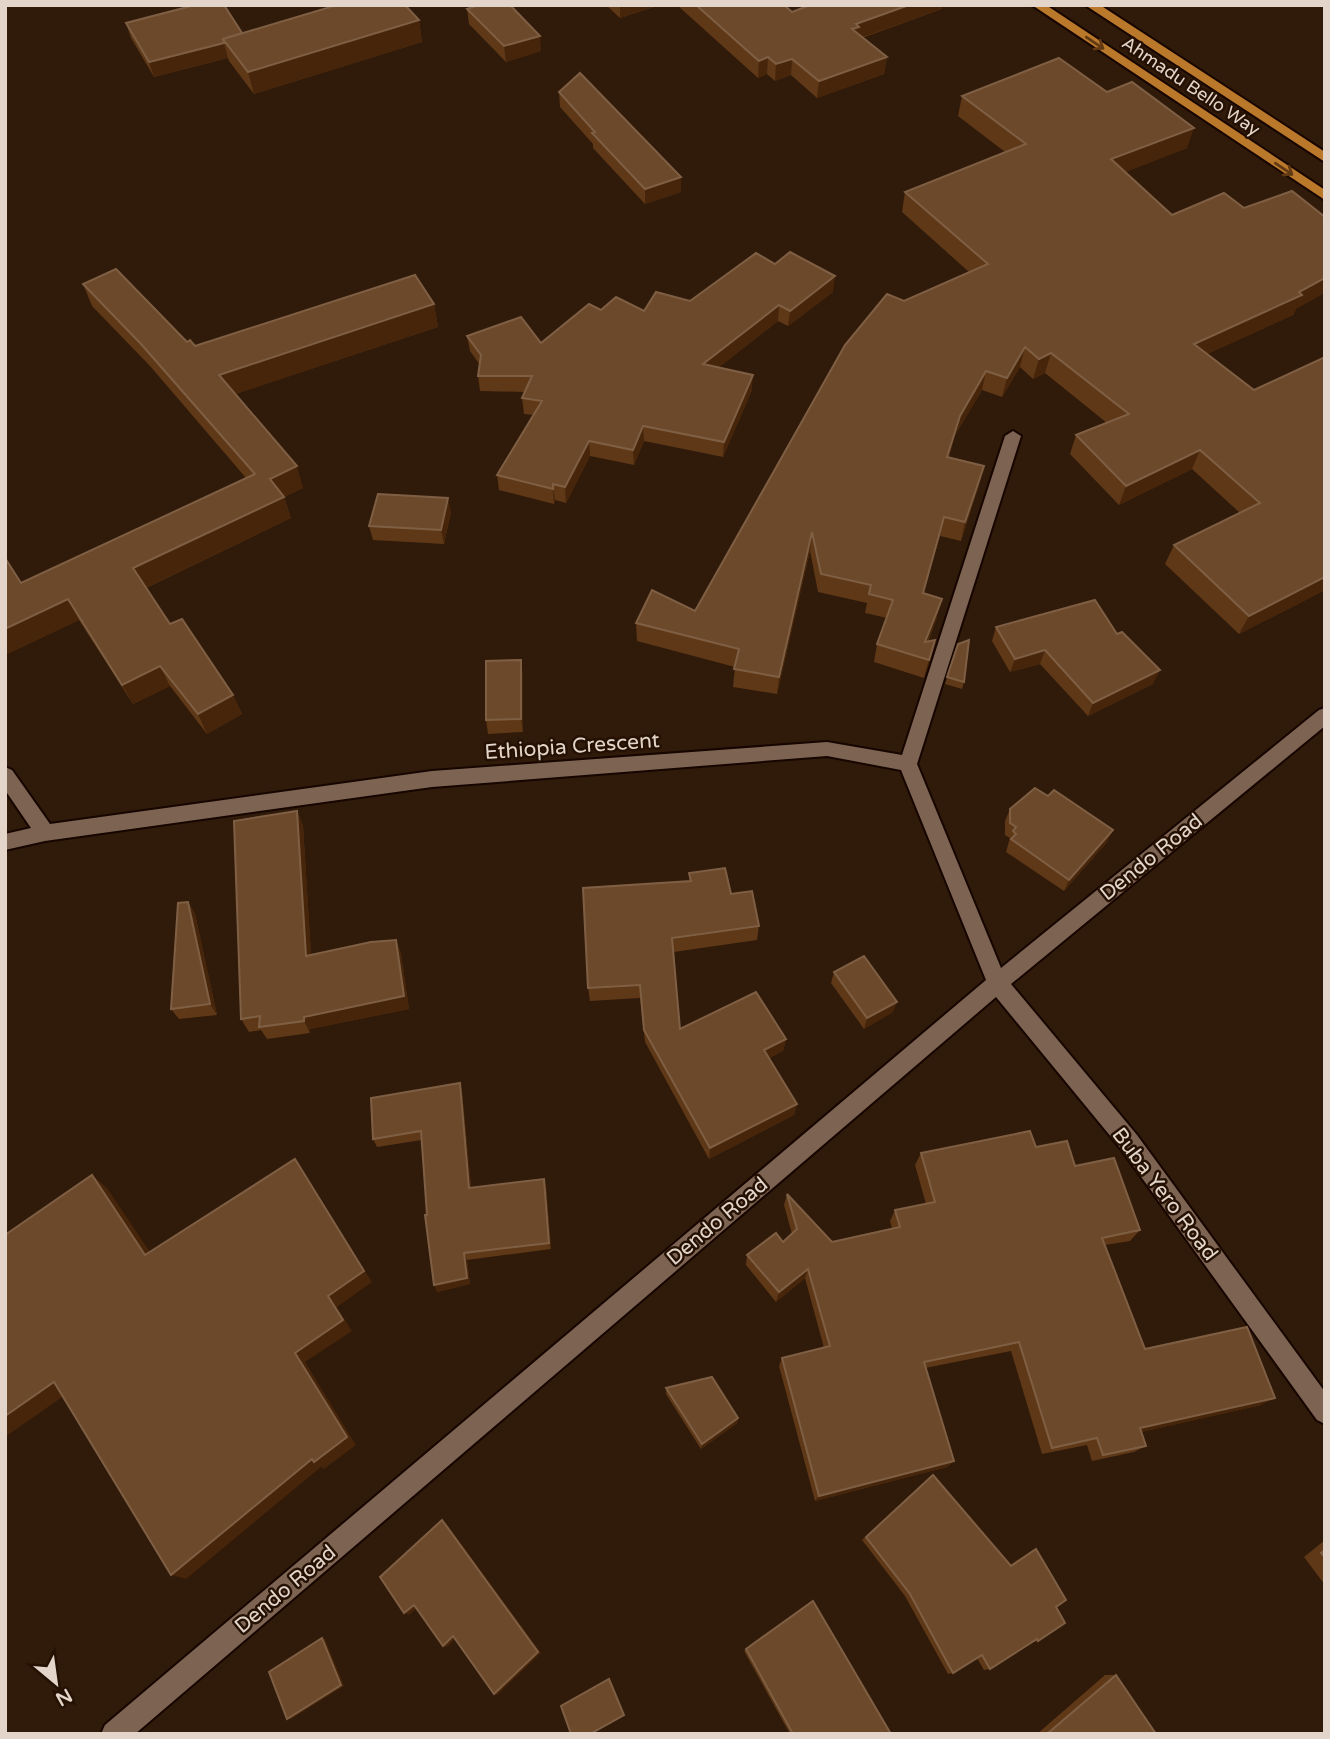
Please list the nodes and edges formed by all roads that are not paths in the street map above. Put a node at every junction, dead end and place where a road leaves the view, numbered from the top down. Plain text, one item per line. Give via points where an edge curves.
1 (1038, 5) edge
2 (1091, 5) edge
3 (1325, 158) edge
4 (1325, 197) edge
5 (1013, 436) dead end
6 (1325, 715) edge
7 (908, 764) junction
8 (5, 775) edge
9 (45, 833) junction
10 (5, 842) edge
11 (997, 983) junction
12 (1325, 1412) edge
13 (114, 1734) edge

1 -> 4 main road, Ahmadu Bello Way
2 - 3 main road, Ahmadu Bello Way
5 - 7 street
6 - 11 street, Dendo Road
7 - 9 street, Ethiopia Crescent via 827,749 432,779
7 - 11 street
8 - 9 street
9 - 10 street, Ethiopia Crescent
11 - 12 street, Buba Yero Road via 1129,1142
11 - 13 street, Dendo Road

